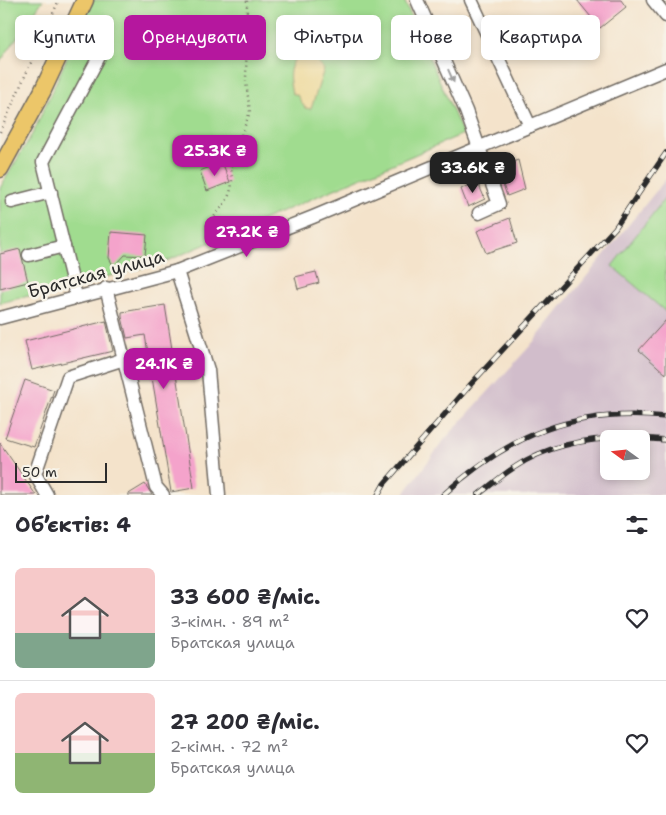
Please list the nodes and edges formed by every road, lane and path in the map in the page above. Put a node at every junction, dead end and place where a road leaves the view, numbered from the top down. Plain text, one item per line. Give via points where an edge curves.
1 (60, 0) edge
2 (85, 0) edge
3 (247, 0) edge
4 (417, 0) edge
5 (471, 0) edge
6 (653, 0) edge
7 (78, 15) edge
8 (666, 16) edge
9 (57, 60) edge
10 (97, 60) edge
11 (666, 69) edge
12 (530, 126) junction
13 (0, 132) edge
14 (477, 147) junction
15 (0, 169) edge
16 (51, 192) junction
17 (12, 202) dead end
18 (479, 213) dead end
19 (64, 246) junction
20 (29, 255) dead end
21 (216, 256) junction
22 (177, 271) junction
23 (106, 288) junction
24 (76, 296) junction
25 (0, 318) edge
26 (124, 359) junction
27 (47, 495) edge
28 (163, 495) edge
29 (219, 495) edge

1 - 13 path
2 - 7 main road
3 - 21 path via 246,74 250,112 239,141 231,150 232,187 209,224 208,234
4 -> 14 street via 466,110
5 - 12 street
6 - 8 street
9 - 15 main road
10 - 16 street via 43,162
11 - 12 street, Братская улица
12 - 14 street, Братская улица
14 - 18 street via 499,204
14 - 21 street, Братская улица
16 - 17 street
16 - 19 street
19 - 20 street
19 - 24 street
21 - 22 street, Братская улица
22 - 23 street, Братская улица
22 - 29 street via 208,370
23 - 24 street, Братская улица
23 - 26 street
24 - 25 street, Братская улица
26 - 27 street via 68,377 35,474
26 - 28 street via 156,487

